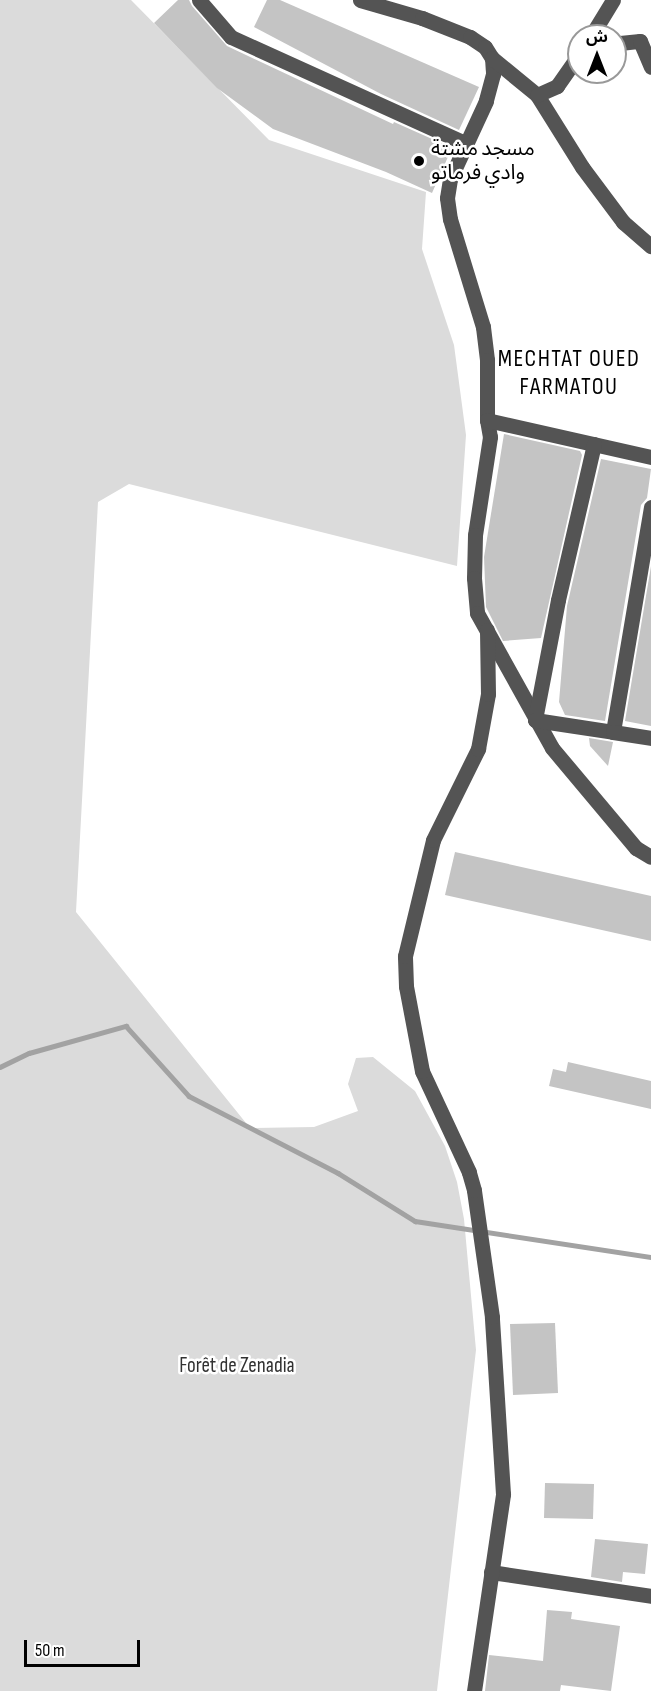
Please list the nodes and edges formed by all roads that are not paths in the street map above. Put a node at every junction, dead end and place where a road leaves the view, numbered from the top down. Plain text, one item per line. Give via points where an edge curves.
1 (199, 0) edge
2 (360, 0) edge
3 (613, 0) edge
4 (598, 24) edge
5 (627, 42) edge
6 (492, 58) junction
7 (651, 67) edge
8 (567, 71) edge
9 (567, 78) edge
10 (559, 83) junction
11 (537, 95) junction
12 (465, 143) junction
13 (651, 246) edge
14 (487, 420) junction
15 (594, 444) junction
16 (651, 457) edge
17 (651, 507) edge
18 (487, 630) junction
19 (535, 720) junction
20 (613, 732) junction
21 (651, 738) edge
22 (651, 857) edge
23 (491, 1572) junction
24 (651, 1596) edge
25 (474, 1691) edge

1 - 12 street via 231,37
2 - 6 street via 470,37 485,47
3 - 4 street
5 - 7 street via 640,41
6 - 11 street
6 - 12 street via 494,74 486,101
8 - 10 street
9 - 10 street
10 - 11 street
11 - 13 street via 588,176 623,222
12 - 14 street via 450,179 447,198 483,327
14 - 15 street
14 - 18 street via 490,437 475,535 474,578 477,613
15 - 16 street
15 - 19 street
17 - 20 street
18 - 19 street
18 - 23 street via 488,694 478,749 433,840 405,956 406,986 422,1071 474,1190 492,1317 503,1494
19 - 20 street
19 - 22 street via 552,748 628,838
20 - 21 street
23 - 24 street
23 - 25 street

